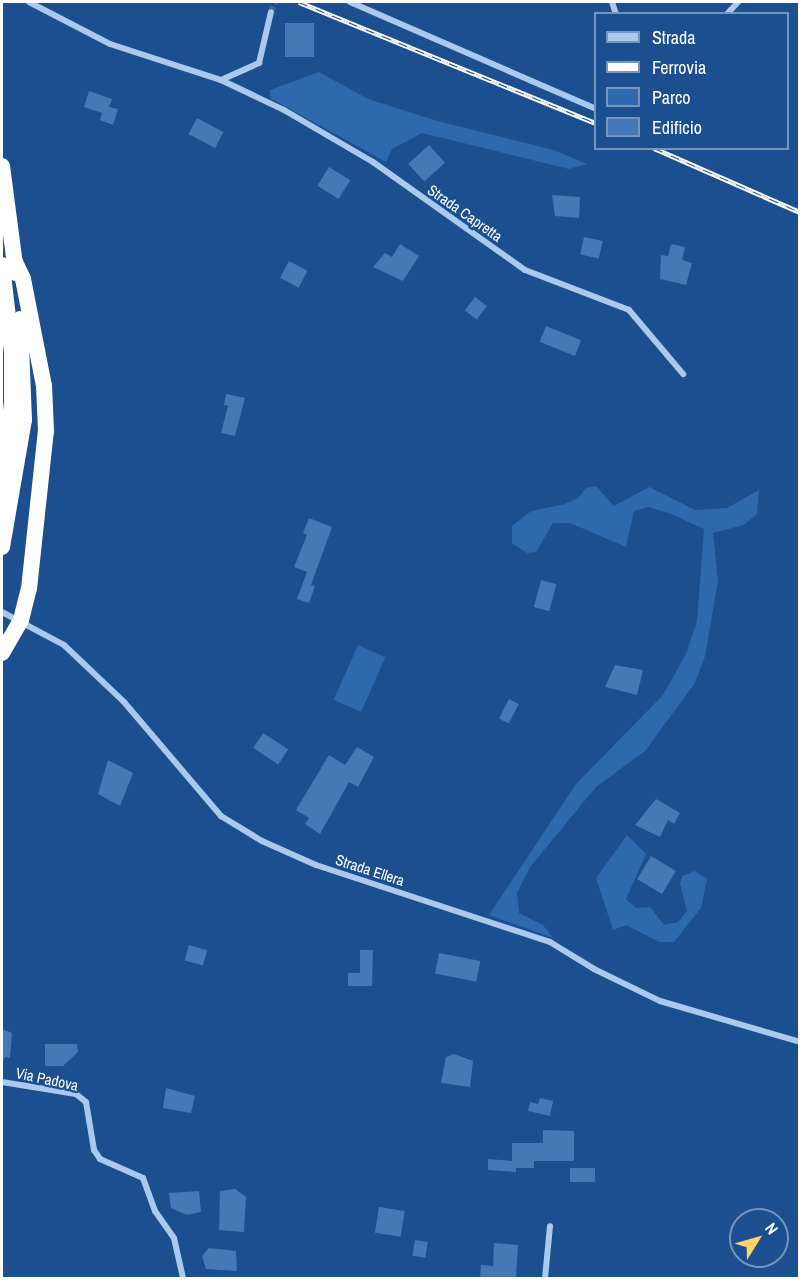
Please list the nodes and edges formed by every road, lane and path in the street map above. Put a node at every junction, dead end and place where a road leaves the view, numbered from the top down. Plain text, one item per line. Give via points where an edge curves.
1 (29, 2) edge
2 (350, 2) edge
3 (272, 12) tunnel mouth
4 (221, 80) junction
5 (594, 108) edge
6 (2, 166) edge
7 (5, 272) edge
8 (683, 374) dead end
9 (2, 492) edge
10 (2, 547) edge
11 (2, 612) edge
12 (15, 618) junction
13 (2, 653) edge
14 (800, 1042) edge
15 (2, 1082) edge
16 (549, 1226) dead end
17 (183, 1278) edge
18 (545, 1278) edge

1 - 4 street, Strada Capretta via 110,44
2 - 5 street
3 - 4 street via 259,63
4 - 8 street, Strada Capretta via 284,110 373,162 525,270 629,310
6 - 7 highway
7 - 9 highway via 12,402
7 - 10 highway via 24,357 24,420
7 - 12 highway via 23,279 44,386 46,431 29,589
11 - 12 street, Strada Ellera
12 - 13 highway
12 - 14 street, Strada Ellera via 72,652 124,702 221,816 262,841 316,865 550,942 660,1001
15 - 17 street, Via Padova via 76,1094 86,1102 94,1150 100,1159 143,1178 155,1210 174,1238
16 - 18 street

